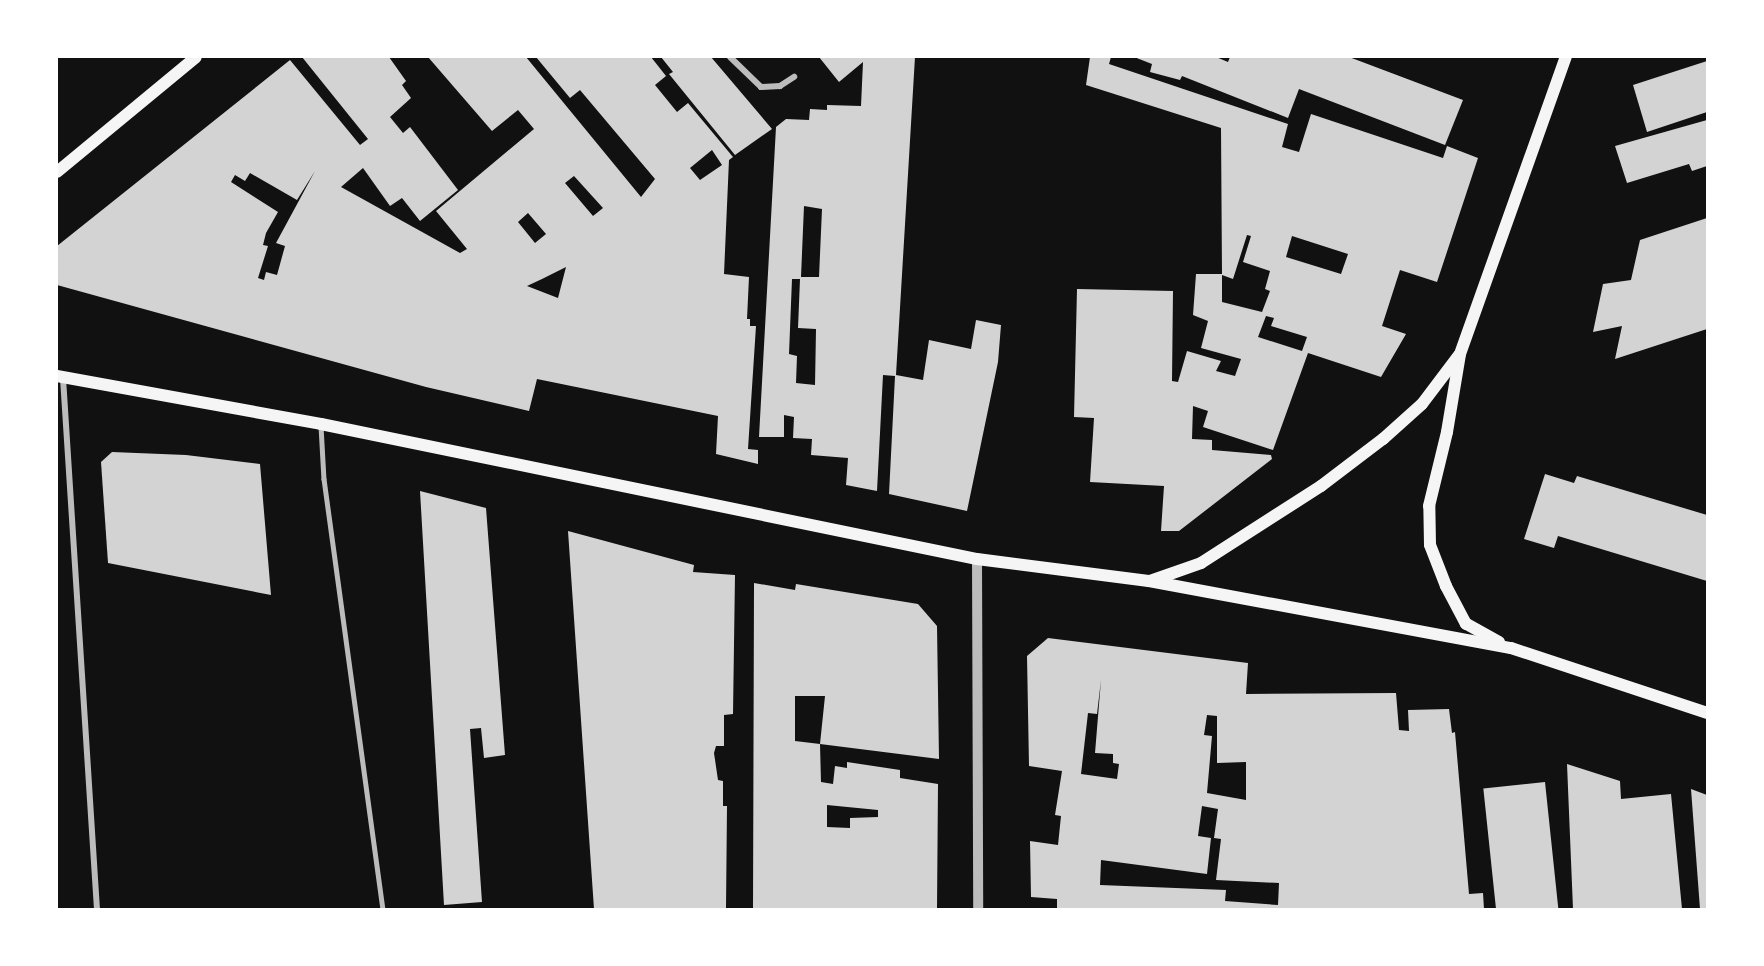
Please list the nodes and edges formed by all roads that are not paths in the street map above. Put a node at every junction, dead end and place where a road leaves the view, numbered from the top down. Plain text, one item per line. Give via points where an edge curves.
1 (196, 57) edge
2 (730, 57) edge
3 (1566, 57) edge
4 (794, 77) dead end
5 (57, 172) edge
6 (1460, 354) junction
7 (60, 377) edge
8 (321, 424) junction
9 (977, 559) junction
10 (1149, 581) junction
11 (1511, 648) junction
12 (1707, 713) edge
13 (97, 909) edge
14 (383, 909) edge
15 (978, 909) edge

1 - 5 main road
2 - 4 street via 761,87 780,86
3 - 6 main road
6 - 10 main road via 1422,404 1321,486 1201,563
6 - 11 main road via 1429,506 1430,545 1466,624
7 - 8 main road
7 - 13 street
8 - 9 main road
8 - 14 lane via 324,479
9 - 10 main road
9 - 15 street
10 - 11 main road
11 - 12 main road

